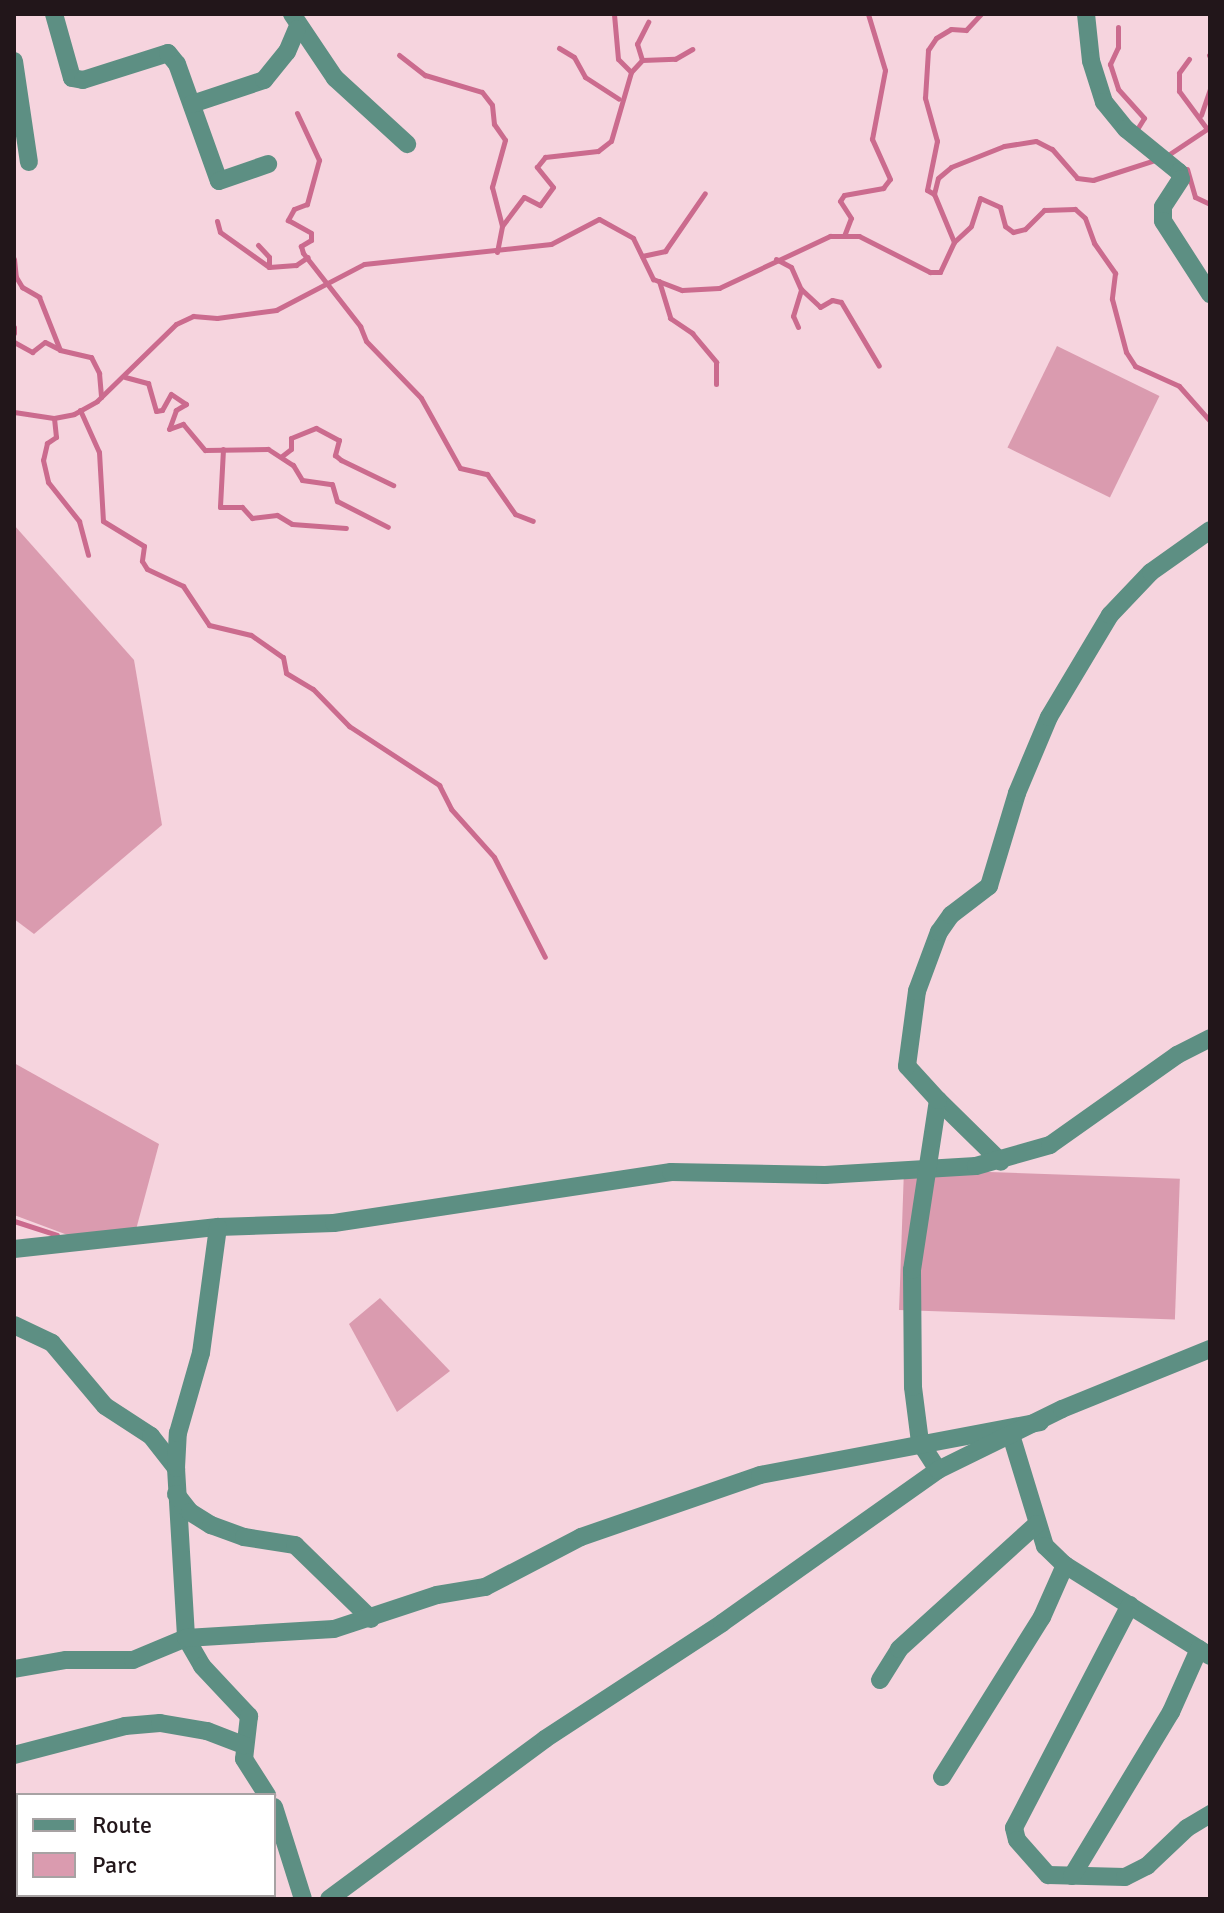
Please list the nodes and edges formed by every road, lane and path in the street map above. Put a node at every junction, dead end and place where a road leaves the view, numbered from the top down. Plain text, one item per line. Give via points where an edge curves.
1 (54, 14) edge
2 (1086, 14) edge
3 (294, 22) edge
4 (14, 61) edge
5 (192, 104) junction
6 (20, 141) edge
7 (407, 144) dead end
8 (29, 162) dead end
9 (268, 164) dead end
10 (1210, 294) edge
11 (1210, 530) edge
12 (1210, 1038) edge
13 (938, 1100) junction
14 (1001, 1162) junction
15 (927, 1166) junction
16 (218, 1227) junction
17 (14, 1249) edge
18 (14, 1325) edge
19 (1210, 1349) edge
20 (1040, 1422) junction
21 (1011, 1435) junction
22 (920, 1442) junction
23 (176, 1468) junction
24 (938, 1470) junction
25 (176, 1494) junction
26 (1037, 1524) junction
27 (1065, 1565) junction
28 (1130, 1605) junction
29 (371, 1619) junction
30 (186, 1638) junction
31 (1204, 1653) edge
32 (14, 1669) edge
33 (880, 1680) dead end
34 (244, 1745) junction
35 (14, 1755) edge
36 (942, 1777) dead end
37 (265, 1793) edge
38 (276, 1813) edge
39 (1210, 1814) edge
40 (1072, 1876) junction
41 (303, 1899) edge
42 (329, 1899) edge

1 - 5 street via 72,78 83,80 168,53
2 - 10 street via 1091,61 1104,102 1126,129 1179,172 1181,179 1163,207 1163,221
3 - 5 street via 287,52 264,80
3 - 7 street via 335,78
4 - 6 street
5 - 9 street via 219,181
6 - 8 street
11 - 13 street via 1151,572 1110,615 1049,717 1017,793 989,886 939,932 917,991 906,1052 913,1078
12 - 14 street via 1177,1055 1050,1145
13 - 14 street
13 - 15 street
14 - 15 street
15 - 16 street via 825,1175 671,1172 334,1223
15 - 22 street via 912,1270 913,1387
16 - 17 street
16 - 23 street via 201,1353 178,1433
18 - 23 street via 52,1343 105,1406 151,1436
19 - 20 street
20 - 21 street
20 - 22 street
21 - 24 street
21 - 26 street
22 - 24 street
22 - 29 street via 760,1475 581,1537 485,1587 437,1595
23 - 25 street
24 - 42 street via 722,1623 545,1739
25 - 29 street via 190,1512 211,1525 244,1537 295,1545
25 - 30 street
26 - 27 street via 1045,1546
26 - 33 street via 899,1649
27 - 28 street
27 - 36 street via 1042,1617
28 - 31 street
28 - 40 street via 1014,1828 1021,1850 1048,1875
29 - 30 street via 334,1629
30 - 32 street via 133,1660 66,1660
30 - 34 street via 202,1666 249,1716
31 - 40 street
34 - 35 street via 207,1731 160,1723 125,1726
34 - 37 street via 247,1769
38 - 41 street
39 - 40 street via 1135,1875

